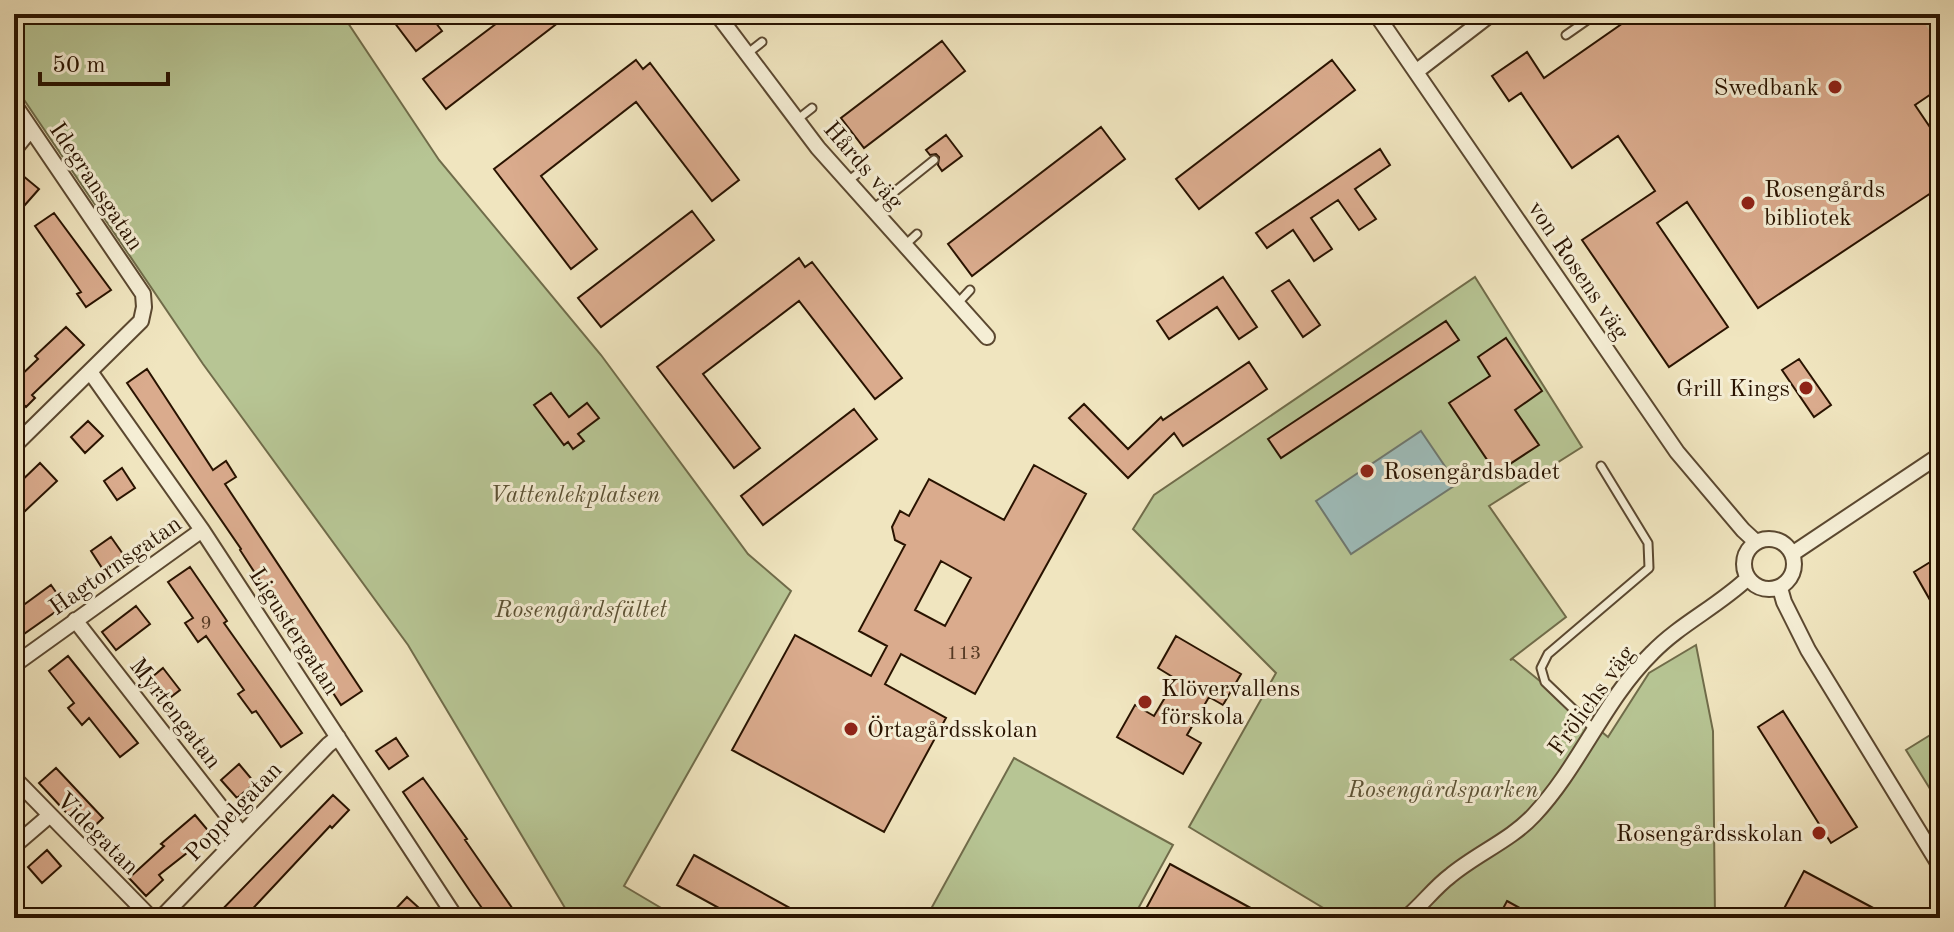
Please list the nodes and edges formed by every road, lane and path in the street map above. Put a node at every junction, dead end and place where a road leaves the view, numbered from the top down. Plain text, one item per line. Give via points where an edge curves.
1 (717, 14) edge
2 (1376, 14) edge
3 (1491, 14) edge
4 (1596, 14) edge
5 (1566, 35) dead end
6 (762, 42) dead end
7 (746, 53) junction
8 (1417, 71) junction
9 (14, 104) edge
10 (812, 108) dead end
11 (797, 120) junction
12 (31, 129) junction
13 (14, 150) edge
14 (934, 160) dead end
15 (862, 170) dead end
16 (848, 181) junction
17 (873, 209) junction
18 (917, 234) dead end
19 (905, 245) junction
20 (970, 290) dead end
21 (957, 304) junction
22 (987, 337) dead end
23 (91, 373) junction
24 (14, 446) edge
25 (1940, 455) edge
26 (1601, 466) dead end
27 (202, 530) junction
28 (1756, 542) junction
29 (1792, 554) junction
30 (1748, 578) junction
31 (1780, 588) junction
32 (75, 620) junction
33 (14, 665) edge
34 (1594, 729) junction
35 (338, 737) junction
36 (14, 778) edge
37 (49, 816) junction
38 (241, 833) junction
39 (1940, 836) edge
40 (1927, 844) junction
41 (14, 846) edge
42 (1940, 866) edge
43 (151, 918) edge
44 (161, 918) edge
45 (456, 918) edge
46 (1406, 918) edge

1 - 7 street, Hårds väg
2 - 8 street, von Rosens väg
3 - 8 street
4 - 5 lane
6 - 7 lane
7 - 11 street, Hårds väg
8 - 28 street, von Rosens väg via 1677,452
9 - 12 street, Idegransgatan
10 - 11 lane
11 - 16 street, Hårds väg
12 - 13 street
12 - 23 street, Idegransgatan via 143,294 141,321
14 - 17 lane
15 - 16 lane
16 - 17 street, Hårds väg
17 - 19 street, Hårds väg
18 - 19 lane
19 - 21 street, Hårds väg
20 - 21 lane
21 - 22 street, Hårds väg
23 - 24 street
23 - 27 street, Ligustergatan
25 - 29 street
26 - 34 lane via 1648,543 1649,568 1548,654 1541,668 1545,682
27 - 32 street, Hagtornsgatan
27 - 35 street, Ligustergatan
28 - 29 street via 1773,539
28 - 30 street via 1744,563
29 - 31 street via 1793,573
30 - 31 street via 1762,589
30 - 34 street, Frölichs väg via 1652,652
31 - 40 street via 1808,650
32 - 33 street, Hagtornsgatan
32 - 38 street, Myrtengatan
34 - 46 street, Frölichs väg via 1532,817 1449,876
35 - 38 street, Poppelgatan
35 - 45 street, Ligustergatan
36 - 37 street, Videgatan
37 - 41 street
37 - 43 street, Videgatan
38 - 44 street, Poppelgatan
39 - 40 lane
40 - 42 street

